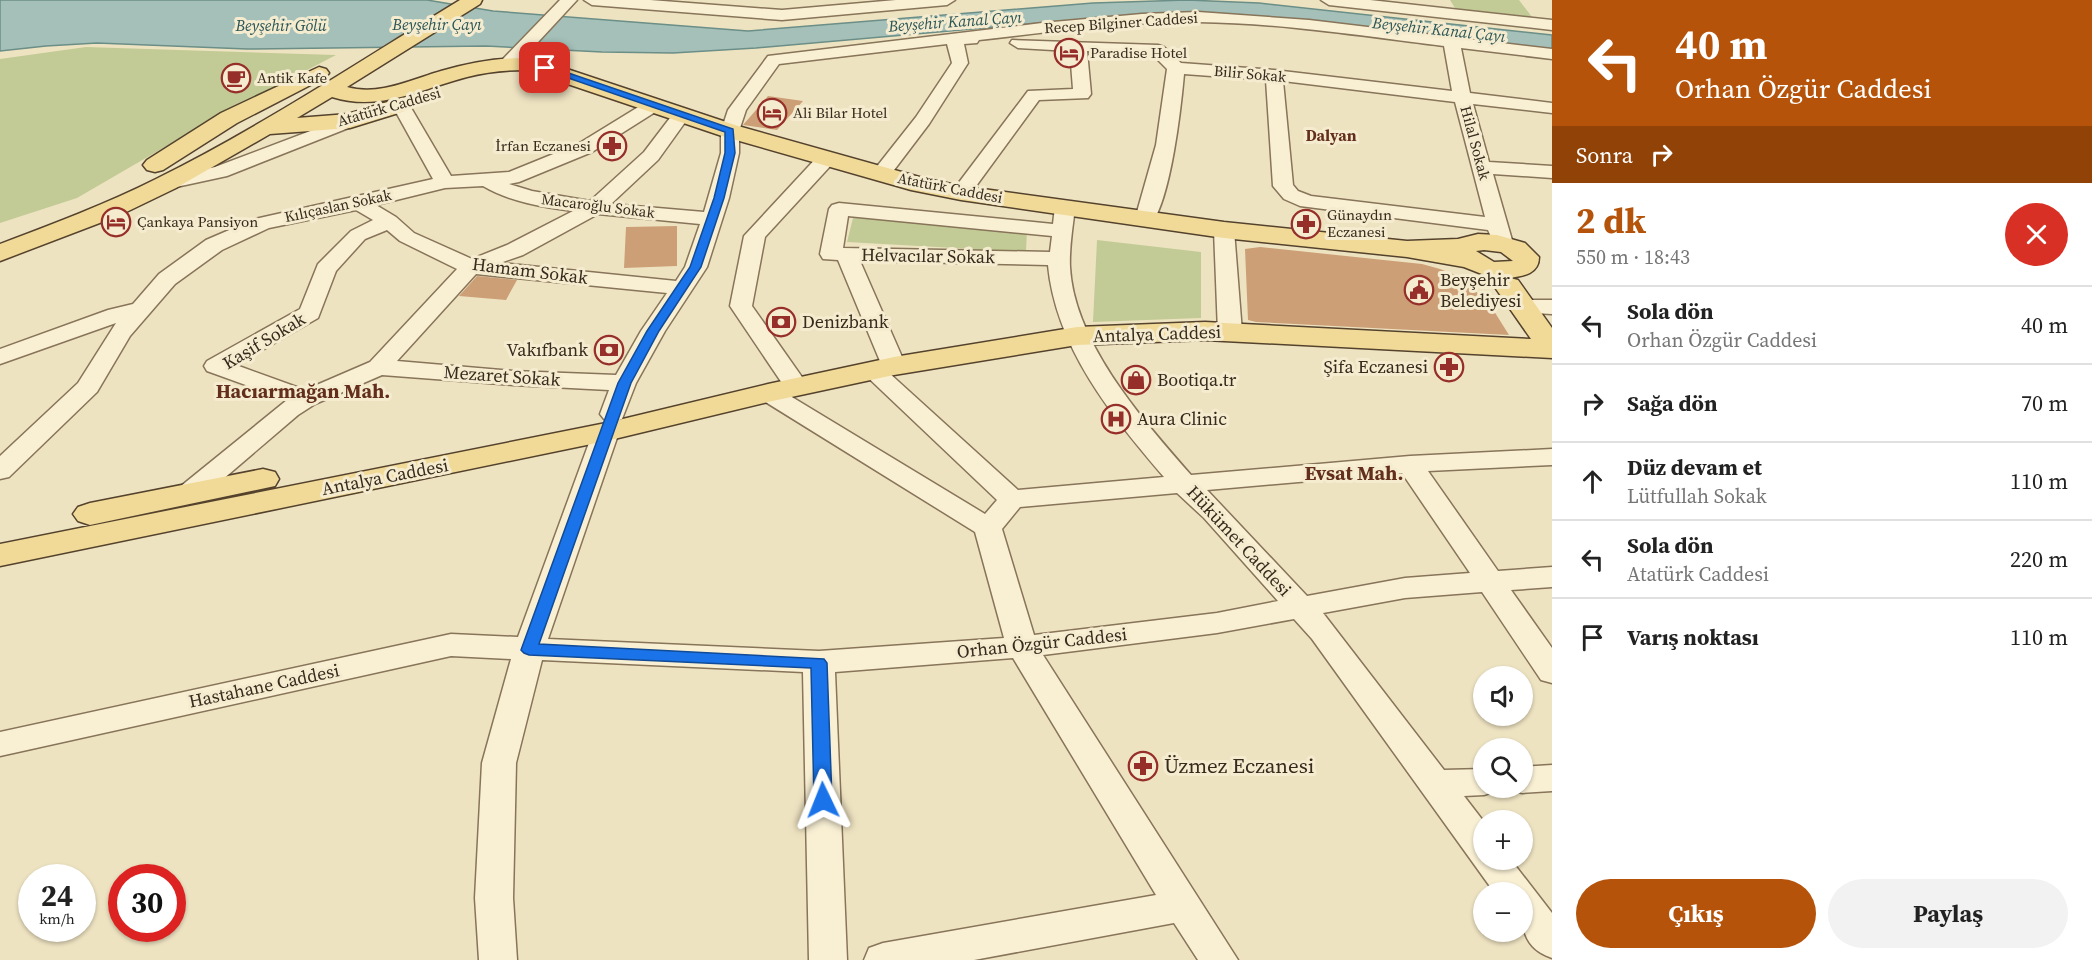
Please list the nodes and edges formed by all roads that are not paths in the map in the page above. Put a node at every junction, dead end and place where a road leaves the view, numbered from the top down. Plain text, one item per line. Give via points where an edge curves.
1 (445, 0) edge
2 (473, 0) edge
3 (592, 0) edge
4 (947, 0) edge
5 (1337, 0) edge
6 (915, 1) edge
7 (832, 4) edge
8 (564, 5) edge
9 (1444, 7) edge
10 (1531, 8) dead end
11 (1142, 19) junction
12 (1547, 24) edge
13 (954, 39) junction
14 (1451, 41) junction
15 (1078, 48) junction
16 (1158, 50) junction
17 (1552, 54) edge
18 (513, 59) junction
19 (1176, 68) junction
20 (1274, 75) junction
21 (330, 89) junction
22 (1462, 96) junction
23 (395, 100) junction
24 (654, 105) junction
25 (252, 106) junction
26 (1552, 108) edge
27 (294, 111) junction
28 (682, 114) junction
29 (229, 118) junction
30 (350, 121) junction
31 (266, 127) junction
32 (730, 131) junction
33 (827, 158) junction
34 (1481, 167) junction
35 (1552, 172) edge
36 (881, 174) junction
37 (488, 179) junction
38 (445, 182) junction
39 (167, 183) junction
40 (961, 193) junction
41 (359, 203) junction
42 (596, 207) junction
43 (712, 219) junction
44 (1064, 219) junction
45 (1145, 219) junction
46 (388, 221) junction
47 (1224, 230) junction
48 (0, 238) edge
49 (1552, 248) edge
50 (0, 253) edge
51 (846, 254) junction
52 (1059, 259) junction
53 (1505, 262) edge
54 (471, 267) junction
55 (682, 288) junction
56 (1552, 307) edge
57 (141, 309) junction
58 (1230, 332) junction
59 (1077, 336) junction
60 (1552, 348) edge
61 (0, 357) edge
62 (379, 366) junction
63 (884, 368) junction
64 (624, 383) junction
65 (782, 390) junction
66 (306, 399) junction
67 (610, 423) junction
68 (1552, 457) edge
69 (1410, 464) junction
70 (0, 471) edge
71 (1185, 484) junction
72 (191, 492) junction
73 (1012, 499) junction
74 (988, 528) junction
75 (0, 533) edge
76 (0, 555) edge
77 (1552, 577) edge
78 (1490, 581) junction
79 (1302, 608) junction
80 (1022, 647) junction
81 (529, 650) junction
82 (819, 663) junction
83 (1552, 672) edge
84 (0, 744) edge
85 (1552, 778) edge
86 (1533, 779) edge
87 (1473, 782) edge
88 (1435, 784) junction
89 (1473, 835) edge
90 (1183, 906) junction
91 (1533, 917) edge
92 (1552, 942) edge
93 (498, 960) edge
94 (828, 960) edge
95 (883, 960) edge
96 (1219, 960) edge

1 - 25 main road via 339,63
2 - 21 main road
3 - 7 street via 782,15
4 - 6 street
5 - 9 street
6 - 7 street
8 - 18 street
9 - 12 street
10 - 12 street
11 - 13 street, Recep Bilginer Caddesi
11 - 14 street, Recep Bilginer Caddesi via 1252,19
11 - 16 street
13 - 15 street
13 - 32 street, Recep Bilginer Caddesi via 774,60 737,110
13 - 36 street via 960,63 919,127
14 - 17 street, Recep Bilginer Caddesi
14 - 22 street, Hilal Sokak
15 - 16 street
15 - 40 street via 1082,94 1034,95
16 - 19 street
18 - 23 main road, Atatürk Caddesi via 487,77
18 - 24 main road, Atatürk Caddesi
19 - 20 street, Bilir Sokak
19 - 45 street via 1171,123
20 - 22 street, Bilir Sokak
20 - 53 street via 1283,186 1291,195
21 - 23 main road, Atatürk Caddesi via 349,96
21 - 27 main road
22 - 26 street, Bilir Sokak
22 - 34 street, Hilal Sokak
23 - 27 main road via 342,109
23 - 30 main road, Atatürk Caddesi
23 - 38 street
24 - 28 main road, Atatürk Caddesi
24 - 37 street, Kılıçaslan Sokak via 585,148 512,178
25 - 27 main road via 278,106
25 - 29 main road
27 - 31 main road
28 - 32 main road, Atatürk Caddesi
28 - 42 street via 651,156
29 - 31 main road, Atatürk Caddesi
29 - 48 main road via 117,190
30 - 31 main road, Atatürk Caddesi
30 - 39 street via 220,172
31 - 39 main road
32 - 33 main road, Atatürk Caddesi
32 - 43 street, Recep Bilginer Caddesi via 730,153
33 - 36 main road, Atatürk Caddesi
33 - 65 street via 755,236 741,306
34 - 35 street
34 - 53 street, Hilal Sokak
36 - 40 main road, Atatürk Caddesi
37 - 38 street, Kılıçaslan Sokak
37 - 42 street, Macaroğlu Sokak via 519,195
38 - 41 street, Kılıçaslan Sokak
39 - 50 main road via 109,211
40 - 44 main road, Atatürk Caddesi
41 - 46 street, Hamam Sokak
41 - 57 street, Kılıçaslan Sokak via 262,223 214,245 167,279
42 - 43 street, Macaroğlu Sokak
42 - 54 street via 515,250
43 - 55 street, Recep Bilginer Caddesi via 696,267
44 - 45 main road, Atatürk Caddesi
44 - 51 street via 838,209 831,254
44 - 52 street, Hükümet Caddesi
45 - 47 main road, Atatürk Caddesi
46 - 54 street, Hamam Sokak via 407,237
46 - 66 street, Kaşif Sokak via 358,235 326,268 310,313 216,366
47 - 53 main road, Atatürk Caddesi
47 - 58 street
49 - 53 main road
51 - 52 street, Helvacılar Sokak
51 - 63 street, Helvacılar Sokak
52 - 59 street, Hükümet Caddesi via 1064,299
53 - 56 street
53 - 60 main road
54 - 55 street, Hamam Sokak
54 - 62 street
55 - 64 street, Recep Bilginer Caddesi
57 - 61 street
57 - 70 street, Kılıçaslan Sokak via 120,333 88,387
58 - 59 main road, Antalya Caddesi
58 - 60 main road, Antalya Caddesi
59 - 63 main road, Antalya Caddesi
59 - 71 street, Hükümet Caddesi via 1129,420
62 - 64 street, Mezaret Sokak
62 - 66 street
63 - 65 main road, Antalya Caddesi
63 - 73 street
64 - 67 street, Recep Bilginer Caddesi
65 - 67 main road, Antalya Caddesi
65 - 74 street
66 - 72 street
67 - 72 main road, Antalya Caddesi
67 - 76 main road, Antalya Caddesi
67 - 81 street, Recep Bilginer Caddesi
68 - 69 street
69 - 71 street
69 - 78 street
71 - 73 street
71 - 79 street, Hükümet Caddesi
72 - 75 main road, Antalya Caddesi
73 - 74 street
74 - 80 street
77 - 78 street, Orhan Özgür Caddesi
78 - 79 street, Orhan Özgür Caddesi via 1405,588
78 - 83 street
79 - 80 street, Orhan Özgür Caddesi via 1217,623
79 - 88 street, Hükümet Caddesi
80 - 82 street, Orhan Özgür Caddesi
80 - 90 street
81 - 82 street, Orhan Özgür Caddesi
81 - 84 street, Hastahane Caddesi via 451,645
81 - 93 street, Recep Bilginer Caddesi via 499,763 494,898
82 - 94 street
85 - 86 street
87 - 88 street
88 - 89 street, Hükümet Caddesi
90 - 95 street
90 - 96 street
91 - 92 street

